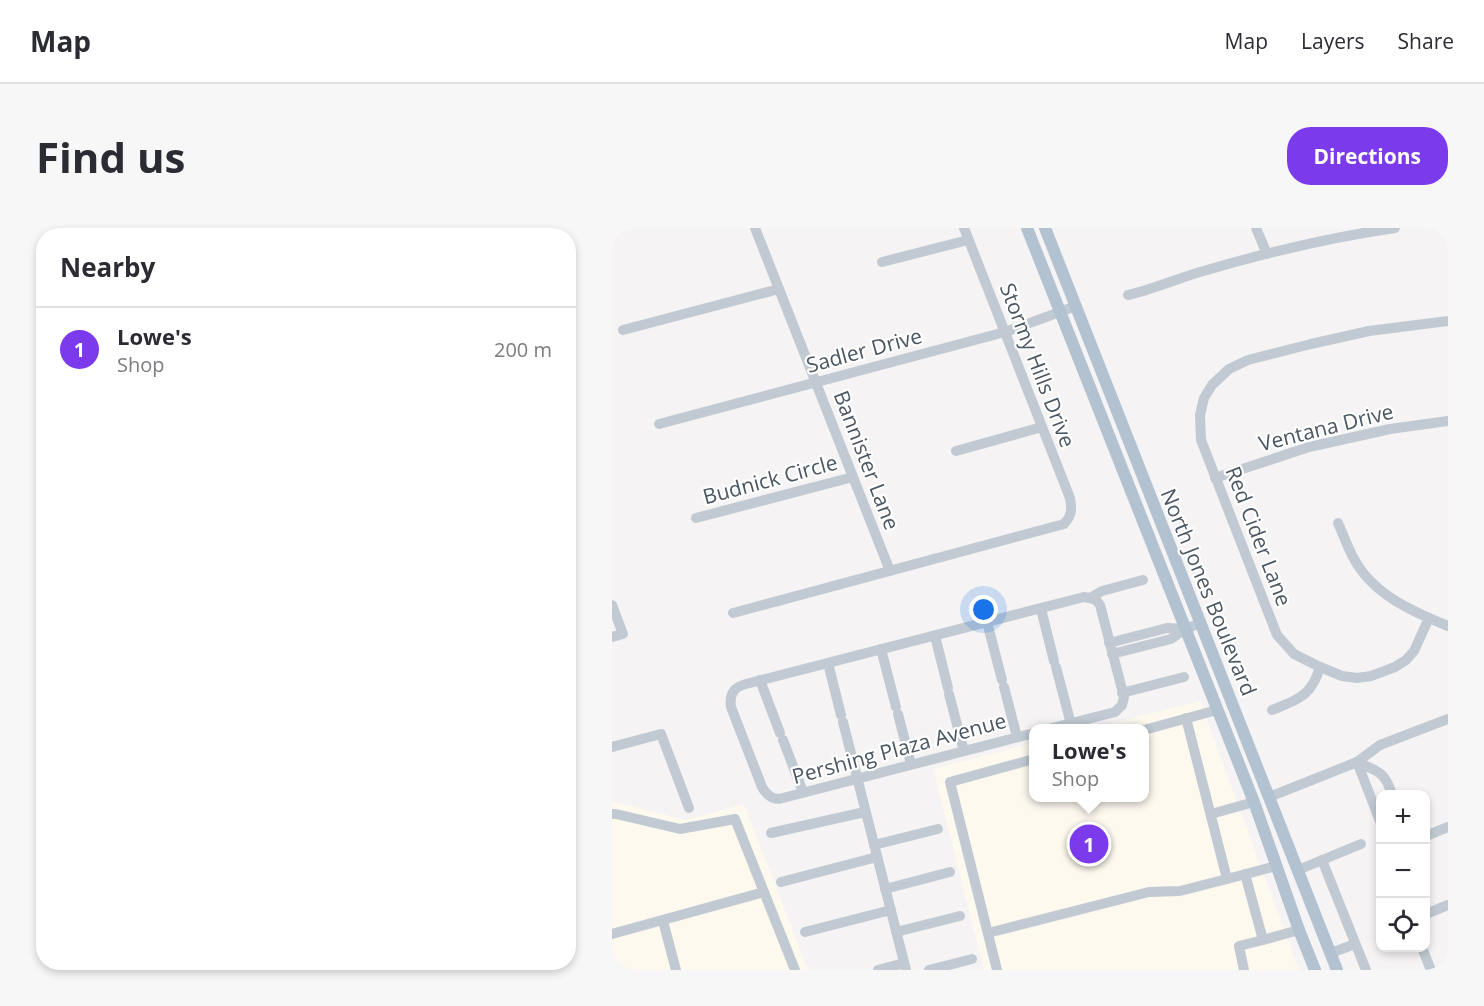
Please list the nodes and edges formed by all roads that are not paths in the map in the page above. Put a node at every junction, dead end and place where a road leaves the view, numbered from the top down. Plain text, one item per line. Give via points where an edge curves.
1 (617, 228) edge
2 (755, 228) edge
3 (964, 228) edge
4 (1027, 228) edge
5 (1046, 228) edge
6 (1256, 228) edge
7 (1395, 228) edge
8 (612, 229) edge
9 (1363, 230) edge
10 (968, 240) junction
11 (1267, 254) junction
12 (882, 262) dead end
13 (779, 289) junction
14 (1128, 295) dead end
15 (1076, 306) junction
16 (1060, 312) junction
17 (1448, 321) edge
18 (623, 330) dead end
19 (1005, 333) junction
20 (816, 383) junction
21 (1448, 421) edge
22 (659, 424) dead end
23 (1042, 427) junction
24 (956, 451) dead end
25 (853, 477) junction
26 (1215, 478) junction
27 (696, 519) dead end
28 (1338, 523) dead end
29 (890, 571) junction
30 (1143, 580) dead end
31 (1090, 598) junction
32 (612, 605) edge
33 (1041, 609) junction
34 (733, 613) dead end
35 (1430, 618) junction
36 (987, 622) junction
37 (1201, 623) junction
38 (1448, 626) edge
39 (1185, 629) junction
40 (617, 636) edge
41 (935, 636) junction
42 (1109, 643) junction
43 (881, 649) junction
44 (1112, 654) junction
45 (828, 663) junction
46 (1320, 667) junction
47 (1184, 677) dead end
48 (760, 680) junction
49 (1122, 693) junction
50 (1217, 710) junction
51 (1272, 710) dead end
52 (1186, 718) junction
53 (1448, 719) edge
54 (1071, 724) joint
55 (1149, 729) edge
56 (1029, 734) edge
57 (1017, 737) junction
58 (612, 747) edge
59 (964, 751) junction
60 (1029, 760) edge
61 (1357, 762) junction
62 (911, 764) junction
63 (857, 778) junction
64 (1390, 790) edge
65 (803, 792) junction
66 (1269, 797) junction
67 (1254, 802) junction
68 (688, 808) dead end
69 (1376, 811) edge
70 (865, 812) junction
71 (612, 814) edge
72 (1211, 814) junction
73 (1448, 827) edge
74 (939, 829) dead end
75 (771, 833) dead end
76 (1430, 834) edge
77 (1361, 844) dead end
78 (874, 845) junction
79 (877, 857) junction
80 (1322, 860) junction
81 (1276, 866) junction
82 (1298, 870) junction
83 (950, 872) dead end
84 (1245, 874) junction
85 (1227, 879) junction
86 (781, 882) dead end
87 (885, 889) junction
88 (764, 892) junction
89 (1448, 906) edge
90 (891, 910) junction
91 (1430, 912) edge
92 (960, 916) dead end
93 (663, 921) junction
94 (1299, 930) junction
95 (805, 932) dead end
96 (896, 932) junction
97 (988, 933) junction
98 (612, 934) edge
99 (1263, 940) junction
100 (1355, 944) junction
101 (1424, 952) edge
102 (1331, 953) junction
103 (972, 959) dead end
104 (905, 967) edge
105 (1365, 969) edge
106 (676, 970) edge
107 (795, 970) edge
108 (878, 970) edge
109 (929, 970) edge
110 (998, 970) edge
111 (1244, 970) edge
112 (1315, 970) edge
113 (1337, 970) edge
114 (1378, 970) edge
115 (1431, 970) edge

1 - 8 street
2 - 13 street, Bannister Lane
3 - 10 street, Stormy Hills Drive
4 - 16 main road, North Jones Boulevard
5 - 15 main road, North Jones Boulevard
6 - 11 street
7 - 9 street
9 - 11 street
10 - 12 street
10 - 19 street, Stormy Hills Drive
11 - 14 street
13 - 18 street
13 - 20 street, Bannister Lane
15 - 16 street, Sadler Drive
15 - 37 main road, North Jones Boulevard
16 - 19 street, Sadler Drive
16 - 39 main road, North Jones Boulevard
17 - 26 street, Red Cider Lane via 1311,344 1248,360 1229,369 1212,385 1200,415 1201,440
19 - 20 street, Sadler Drive
19 - 23 street, Stormy Hills Drive
20 - 22 street, Sadler Drive
20 - 25 street, Bannister Lane
21 - 26 street, Ventana Drive via 1309,447
23 - 24 street
23 - 29 street, Stormy Hills Drive via 1070,498 1072,510 1064,524
25 - 27 street, Budnick Circle
25 - 29 street, Bannister Lane
26 - 46 street, Red Cider Lane via 1277,635 1293,654
28 - 35 street via 1353,558 1376,586 1395,602
29 - 34 street
30 - 31 street
31 - 33 street
31 - 42 street via 1100,604
32 - 40 street
33 - 36 street
33 - 54 street
35 - 38 street
35 - 46 street, Red Cider Lane via 1414,651 1395,667 1357,678
36 - 41 street
36 - 57 street
37 - 39 street
37 - 66 main road, North Jones Boulevard
39 - 42 street via 1167,628
39 - 44 street via 1171,639
39 - 50 main road, North Jones Boulevard
41 - 43 street
41 - 59 street
42 - 44 street
43 - 45 street
43 - 62 street
44 - 49 street
45 - 48 street
45 - 63 street
46 - 51 street via 1305,694
47 - 49 street
48 - 65 street
48 - 65 street, Pershing Plaza Avenue via 735,689 731,707 765,793 779,799
49 - 54 street via 1119,709
50 - 52 street
50 - 67 main road, North Jones Boulevard
52 - 55 street
52 - 72 street
53 - 61 street via 1380,745
56 - 57 street, Pershing Plaza Avenue
57 - 59 street, Pershing Plaza Avenue
58 - 68 street via 661,734
59 - 62 street, Pershing Plaza Avenue
60 - 97 street via 950,782
61 - 64 street via 1385,777
61 - 66 street
61 - 69 street
62 - 63 street, Pershing Plaza Avenue
63 - 65 street, Pershing Plaza Avenue
63 - 70 street
66 - 67 main road
66 - 82 main road, North Jones Boulevard
67 - 72 street
67 - 81 main road, North Jones Boulevard
70 - 75 street
70 - 78 street
71 - 88 street via 680,829 735,819
72 - 85 street
73 - 76 street
74 - 78 street
77 - 80 street
78 - 79 street
79 - 86 street
79 - 87 street
80 - 82 street
80 - 100 street
81 - 84 street
81 - 94 main road, North Jones Boulevard
82 - 102 main road, North Jones Boulevard
83 - 87 street
84 - 85 street
84 - 99 street
85 - 97 street via 1180,891 1149,892
87 - 90 street
88 - 93 street
88 - 107 street
89 - 91 street
90 - 95 street
90 - 96 street
92 - 96 street
93 - 98 street
93 - 106 street
94 - 99 street
94 - 112 main road, North Jones Boulevard
96 - 104 street
97 - 110 street
99 - 111 street via 1239,946
100 - 102 street
100 - 105 street
101 - 115 street
102 - 113 main road, North Jones Boulevard
103 - 109 street
104 - 108 street
105 - 114 street

